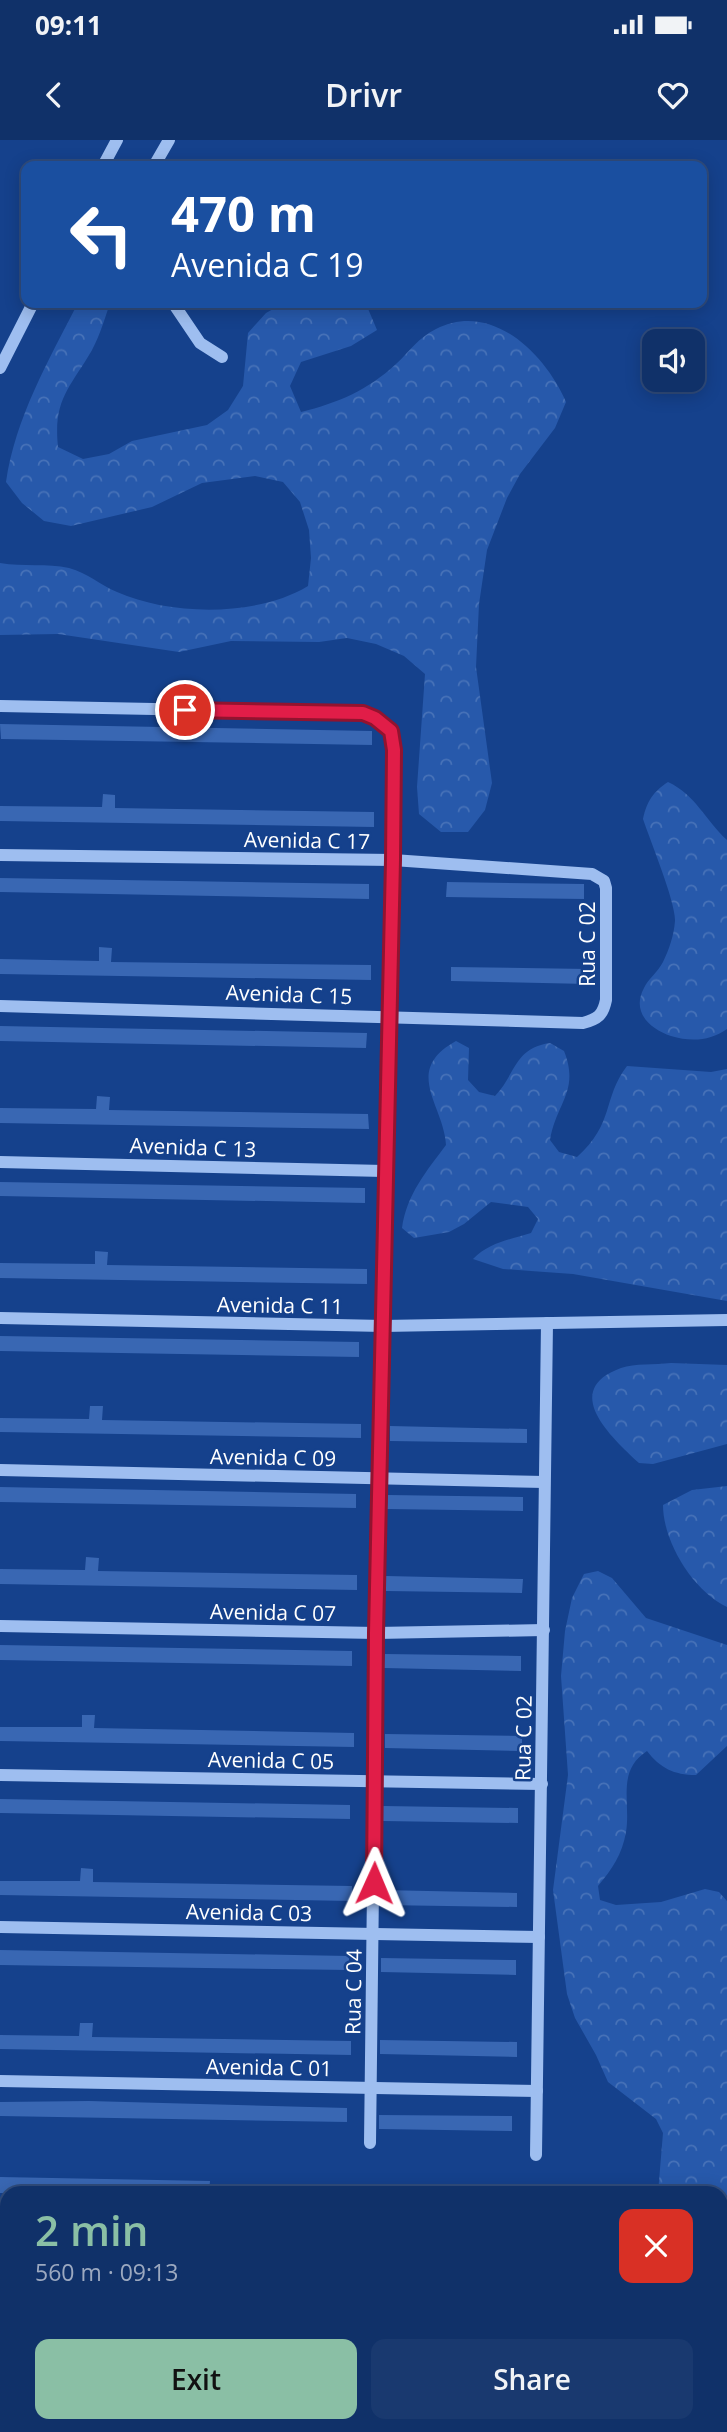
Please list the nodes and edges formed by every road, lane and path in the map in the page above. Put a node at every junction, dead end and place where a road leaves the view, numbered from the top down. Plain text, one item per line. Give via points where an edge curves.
1 (117, 140) edge
2 (169, 140) edge
3 (106, 161) edge
4 (157, 161) edge
5 (30, 308) edge
6 (176, 308) edge
7 (222, 357) dead end
8 (0, 368) edge
9 (0, 706) edge
10 (0, 855) edge
11 (393, 860) junction
12 (607, 888) joint
13 (606, 1000) joint
14 (0, 1006) edge
15 (388, 1016) junction
16 (0, 1162) edge
17 (384, 1171) junction
18 (0, 1318) edge
19 (727, 1320) edge
20 (547, 1323) junction
21 (383, 1326) junction
22 (0, 1470) edge
23 (381, 1479) junction
24 (544, 1482) junction
25 (0, 1626) edge
26 (544, 1630) junction
27 (376, 1633) junction
28 (0, 1776) edge
29 (376, 1781) junction
30 (542, 1784) junction
31 (0, 1927) edge
32 (373, 1934) junction
33 (539, 1937) junction
34 (0, 2081) edge
35 (371, 2089) junction
36 (537, 2091) junction
37 (370, 2143) dead end
38 (536, 2155) dead end

1 - 3 street
2 - 4 street
5 - 8 street
6 - 7 street via 200,343
9 - 11 street, Rua C 04 via 363,713 391,731
10 - 11 street, Avenida C 17
11 - 12 street, Avenida C 17 via 592,874
11 - 15 street, Rua C 04
12 - 13 street, Rua C 02
13 - 15 street, Avenida C 15 via 603,1012 583,1023
14 - 15 street, Avenida C 15
15 - 17 street, Rua C 04
16 - 17 street, Avenida C 13
17 - 21 street, Rua C 04
18 - 21 street, Avenida C 11
19 - 20 street, Avenida C 11
20 - 21 street, Avenida C 11
20 - 24 street, Rua C 02
21 - 23 street, Rua C 04
22 - 23 street, Avenida C 09
23 - 24 street, Avenida C 09
23 - 27 street, Rua C 04
24 - 26 street, Rua C 02
25 - 27 street, Avenida C 07
26 - 27 street, Avenida C 07
26 - 30 street, Rua C 02
27 - 29 street, Rua C 04
28 - 29 street, Avenida C 05
29 - 30 street, Avenida C 05
29 - 32 street, Rua C 04
30 - 33 street, Rua C 02
31 - 32 street, Avenida C 03
32 - 33 street, Avenida C 03
32 - 35 street, Rua C 04
33 - 36 street, Rua C 02
34 - 35 street, Avenida C 01
35 - 36 street, Avenida C 01
35 - 37 street, Rua C 04
36 - 38 street, Rua C 02

